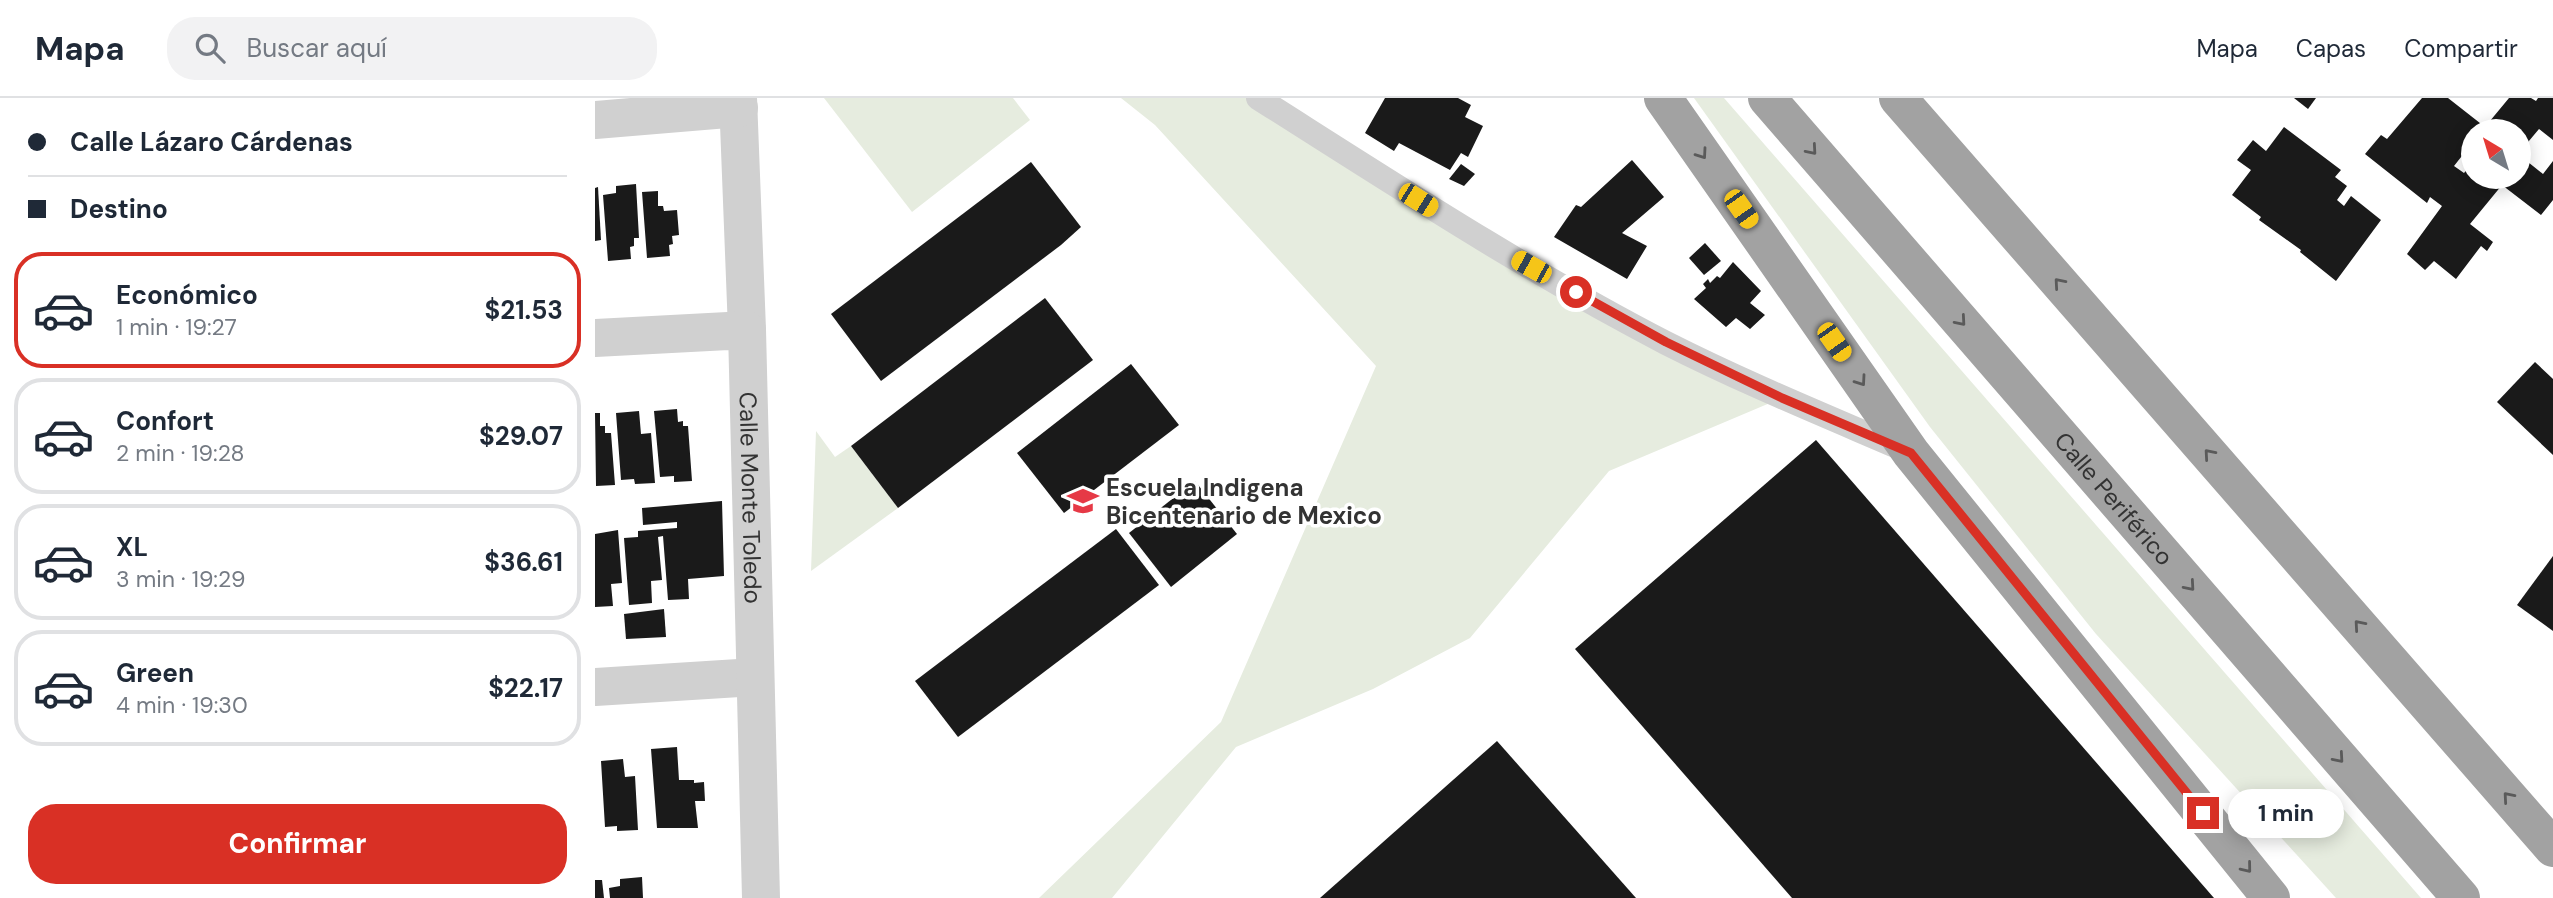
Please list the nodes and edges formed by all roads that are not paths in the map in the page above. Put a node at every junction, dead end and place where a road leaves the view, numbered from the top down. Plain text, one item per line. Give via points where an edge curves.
1 (1258, 98) edge
2 (1663, 98) edge
3 (1767, 98) edge
4 (1898, 98) edge
5 (738, 103) edge
6 (595, 120) edge
7 (747, 330) junction
8 (595, 338) edge
9 (1911, 453) junction
10 (755, 677) junction
11 (595, 687) edge
12 (2553, 848) edge
13 (761, 898) edge
14 (2271, 898) edge
15 (2461, 898) edge

1 - 9 lane via 1464,229 1666,342
2 -> 9 highway
3 -> 15 highway, Calle Periférico
12 -> 4 highway
5 - 6 street
5 - 7 street, Calle Monte Toledo
7 - 8 street
7 - 10 street, Calle Monte Toledo
9 -> 14 highway
10 - 11 street
10 - 13 street, Calle Monte Toledo

